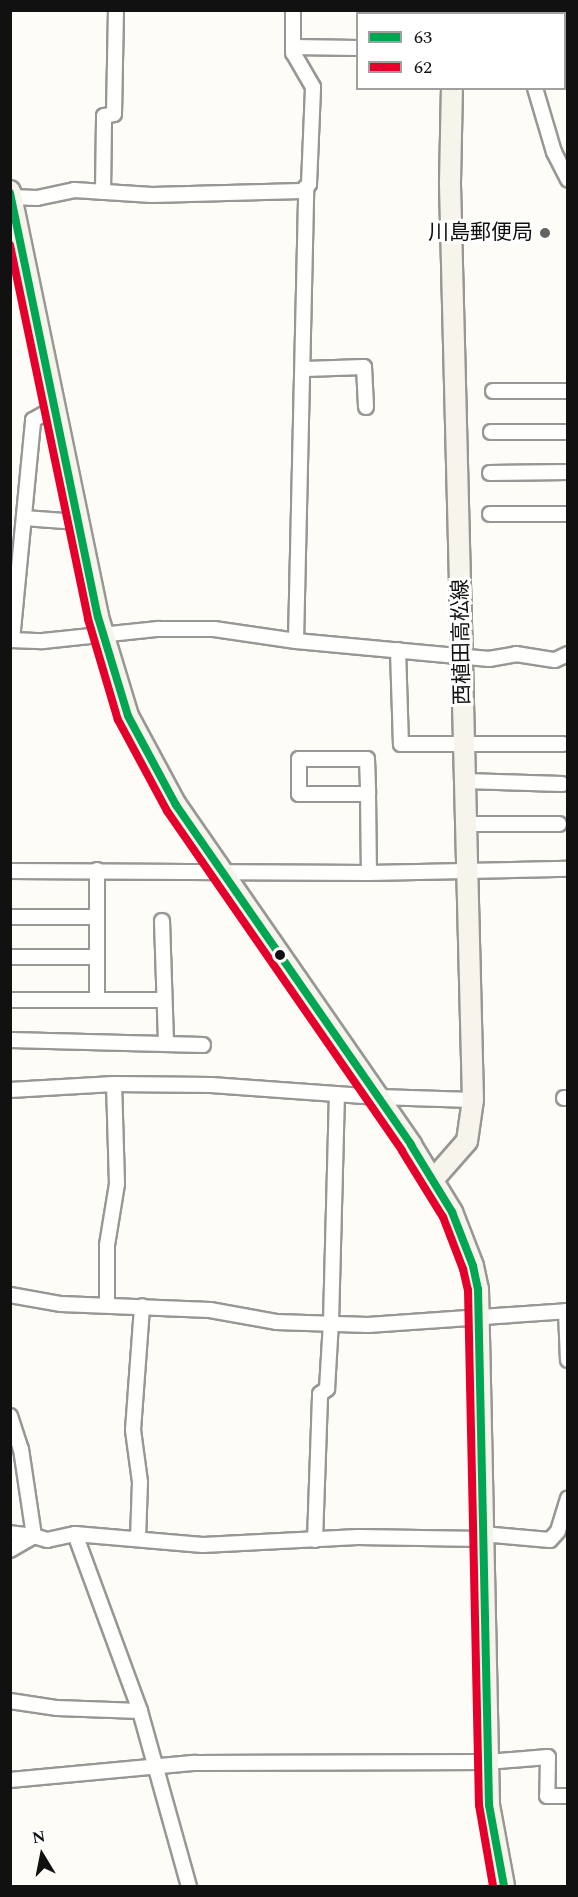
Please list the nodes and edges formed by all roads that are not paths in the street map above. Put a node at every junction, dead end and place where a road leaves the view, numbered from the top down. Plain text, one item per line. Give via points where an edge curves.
1 (116, 10) edge
2 (293, 10) edge
3 (293, 46) junction
4 (356, 48) edge
5 (452, 90) edge
6 (536, 90) edge
7 (567, 180) edge
8 (306, 188) junction
9 (103, 192) junction
10 (11, 194) edge
11 (305, 369) junction
12 (567, 390) edge
13 (493, 391) dead end
14 (366, 407) dead end
15 (54, 408) junction
16 (491, 432) dead end
17 (567, 432) edge
18 (567, 472) edge
19 (490, 473) dead end
20 (490, 514) dead end
21 (567, 514) edge
22 (24, 518) junction
23 (78, 522) junction
24 (103, 632) junction
25 (11, 640) edge
26 (296, 641) junction
27 (398, 650) junction
28 (567, 654) edge
29 (463, 656) junction
30 (464, 744) junction
31 (563, 744) dead end
32 (465, 781) junction
33 (562, 784) dead end
34 (368, 794) junction
35 (466, 824) junction
36 (559, 824) dead end
37 (466, 869) junction
38 (567, 869) edge
39 (97, 870) junction
40 (10, 871) edge
41 (223, 873) junction
42 (369, 873) junction
43 (10, 917) edge
44 (97, 917) junction
45 (162, 921) dead end
46 (10, 957) edge
47 (97, 957) junction
48 (97, 999) junction
49 (10, 1000) edge
50 (164, 1000) junction
51 (10, 1040) edge
52 (166, 1044) junction
53 (203, 1045) dead end
54 (114, 1084) junction
55 (10, 1090) edge
56 (337, 1094) junction
57 (378, 1097) junction
58 (473, 1100) junction
59 (432, 1181) junction
60 (10, 1295) edge
61 (107, 1305) junction
62 (142, 1306) junction
63 (566, 1312) edge
64 (478, 1320) junction
65 (331, 1322) junction
66 (567, 1360) edge
67 (10, 1416) edge
68 (567, 1498) edge
69 (10, 1533) edge
70 (75, 1534) junction
71 (34, 1536) junction
72 (482, 1537) junction
73 (138, 1539) junction
74 (315, 1540) junction
75 (10, 1550) edge
76 (10, 1701) edge
77 (140, 1711) junction
78 (487, 1762) junction
79 (153, 1767) junction
80 (10, 1780) edge
81 (567, 1796) edge
82 (189, 1887) edge
83 (504, 1887) edge

1 - 9 street via 114,114 104,116
2 - 3 street
3 - 4 street
3 - 8 street via 313,87
5 - 29 main road, 西植田高松線 via 450,182
6 - 7 street via 554,152
8 - 9 street via 164,195
8 - 11 street
9 - 10 street via 74,190 37,198
10 - 15 main road
11 - 14 street via 364,368
11 - 26 street
12 - 13 street
15 - 22 street via 33,420
15 - 23 main road
16 - 17 street
18 - 19 street
20 - 21 street
22 - 23 street
22 - 25 street
23 - 24 main road
24 - 25 street via 43,641
24 - 26 street via 214,629
24 - 41 main road via 128,716 147,757
26 - 27 street
27 - 29 street
27 - 30 street via 401,744
28 - 29 street via 544,660 516,654 489,659
29 - 30 main road, 西植田高松線
30 - 31 street
30 - 32 main road, 西植田高松線
32 - 33 street
32 - 35 main road, 西植田高松線
34 - 34 street via 367,759 298,759 299,794
34 - 42 street
35 - 36 street
35 - 37 main road, 西植田高松線
37 - 38 street
37 - 42 street
37 - 58 main road, 西植田高松線
39 - 40 street
39 - 41 street
39 - 44 street
41 - 42 street
41 - 57 main road
43 - 44 street
44 - 47 street
45 - 50 street
46 - 47 street
47 - 48 street
48 - 49 street
48 - 50 street
50 - 52 street
51 - 52 street
52 - 53 street
54 - 55 street
54 - 56 street via 211,1085
54 - 61 street via 117,1184 107,1245
56 - 57 street
56 - 65 street
57 - 58 street
57 - 59 main road
58 - 59 main road, 西植田高松線 via 467,1141
59 - 64 main road via 465,1239 477,1289
60 - 61 street via 61,1304
61 - 62 street
62 - 65 street via 210,1310 276,1322
62 - 73 street via 134,1430 140,1482
63 - 64 street
63 - 66 street
64 - 65 street via 368,1325
64 - 72 main road
65 - 74 street via 327,1389 321,1394
67 - 71 street via 21,1449
68 - 72 street via 558,1531 550,1540
69 - 71 street
70 - 71 street via 47,1540
70 - 73 street
70 - 77 street
71 - 75 street
72 - 74 street
72 - 78 main road
73 - 74 street via 203,1545
76 - 77 street via 57,1708
77 - 79 street
78 - 79 street
78 - 81 street via 548,1757 548,1796
78 - 83 main road via 490,1815
79 - 80 street
79 - 82 street

